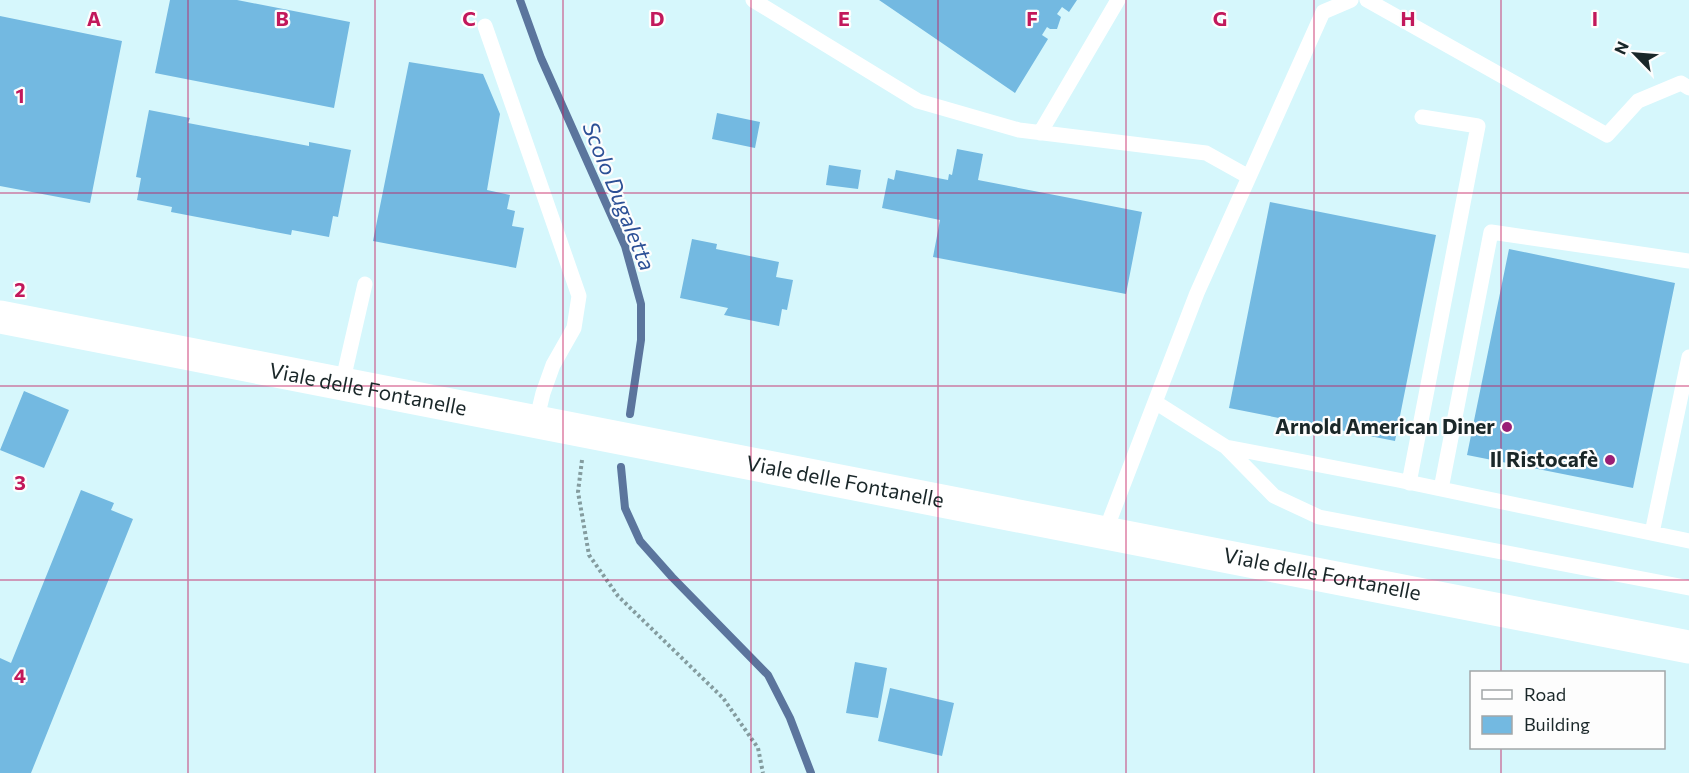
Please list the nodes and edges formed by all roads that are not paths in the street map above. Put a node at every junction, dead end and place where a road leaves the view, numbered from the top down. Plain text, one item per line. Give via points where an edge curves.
1 (753, 0) edge
2 (1118, 0) edge
3 (1351, 0) edge
4 (1367, 0) edge
5 (485, 26) dead end
6 (1686, 81) edge
7 (1422, 117) dead end
8 (1040, 133) junction
9 (1249, 177) junction
10 (1689, 261) edge
11 (364, 284) dead end
12 (0, 317) edge
13 (1689, 357) edge
14 (342, 384) junction
15 (1155, 402) junction
16 (540, 408) junction
17 (1226, 447) junction
18 (1409, 483) junction
19 (1441, 489) junction
20 (1106, 532) junction
21 (1652, 534) junction
22 (1689, 541) edge
23 (1689, 588) edge
24 (1689, 647) edge

1 - 8 lane via 918,101
2 - 8 lane
3 - 9 lane via 1323,12
4 - 6 lane via 1607,135 1638,101
5 - 16 lane via 579,296 574,328 553,365
7 - 18 lane via 1478,126
8 - 9 lane via 1206,153
9 - 15 lane via 1197,293
10 - 19 lane via 1491,232
11 - 14 lane
12 - 14 main road, Viale delle Fontanelle
13 - 21 lane
14 - 16 main road, Viale delle Fontanelle
15 - 17 lane
15 - 20 lane
16 - 20 main road, Viale delle Fontanelle via 585,432
17 - 18 lane
17 - 23 lane via 1274,496 1319,517
18 - 19 lane
19 - 21 lane
20 - 24 main road, Viale delle Fontanelle
21 - 22 lane

